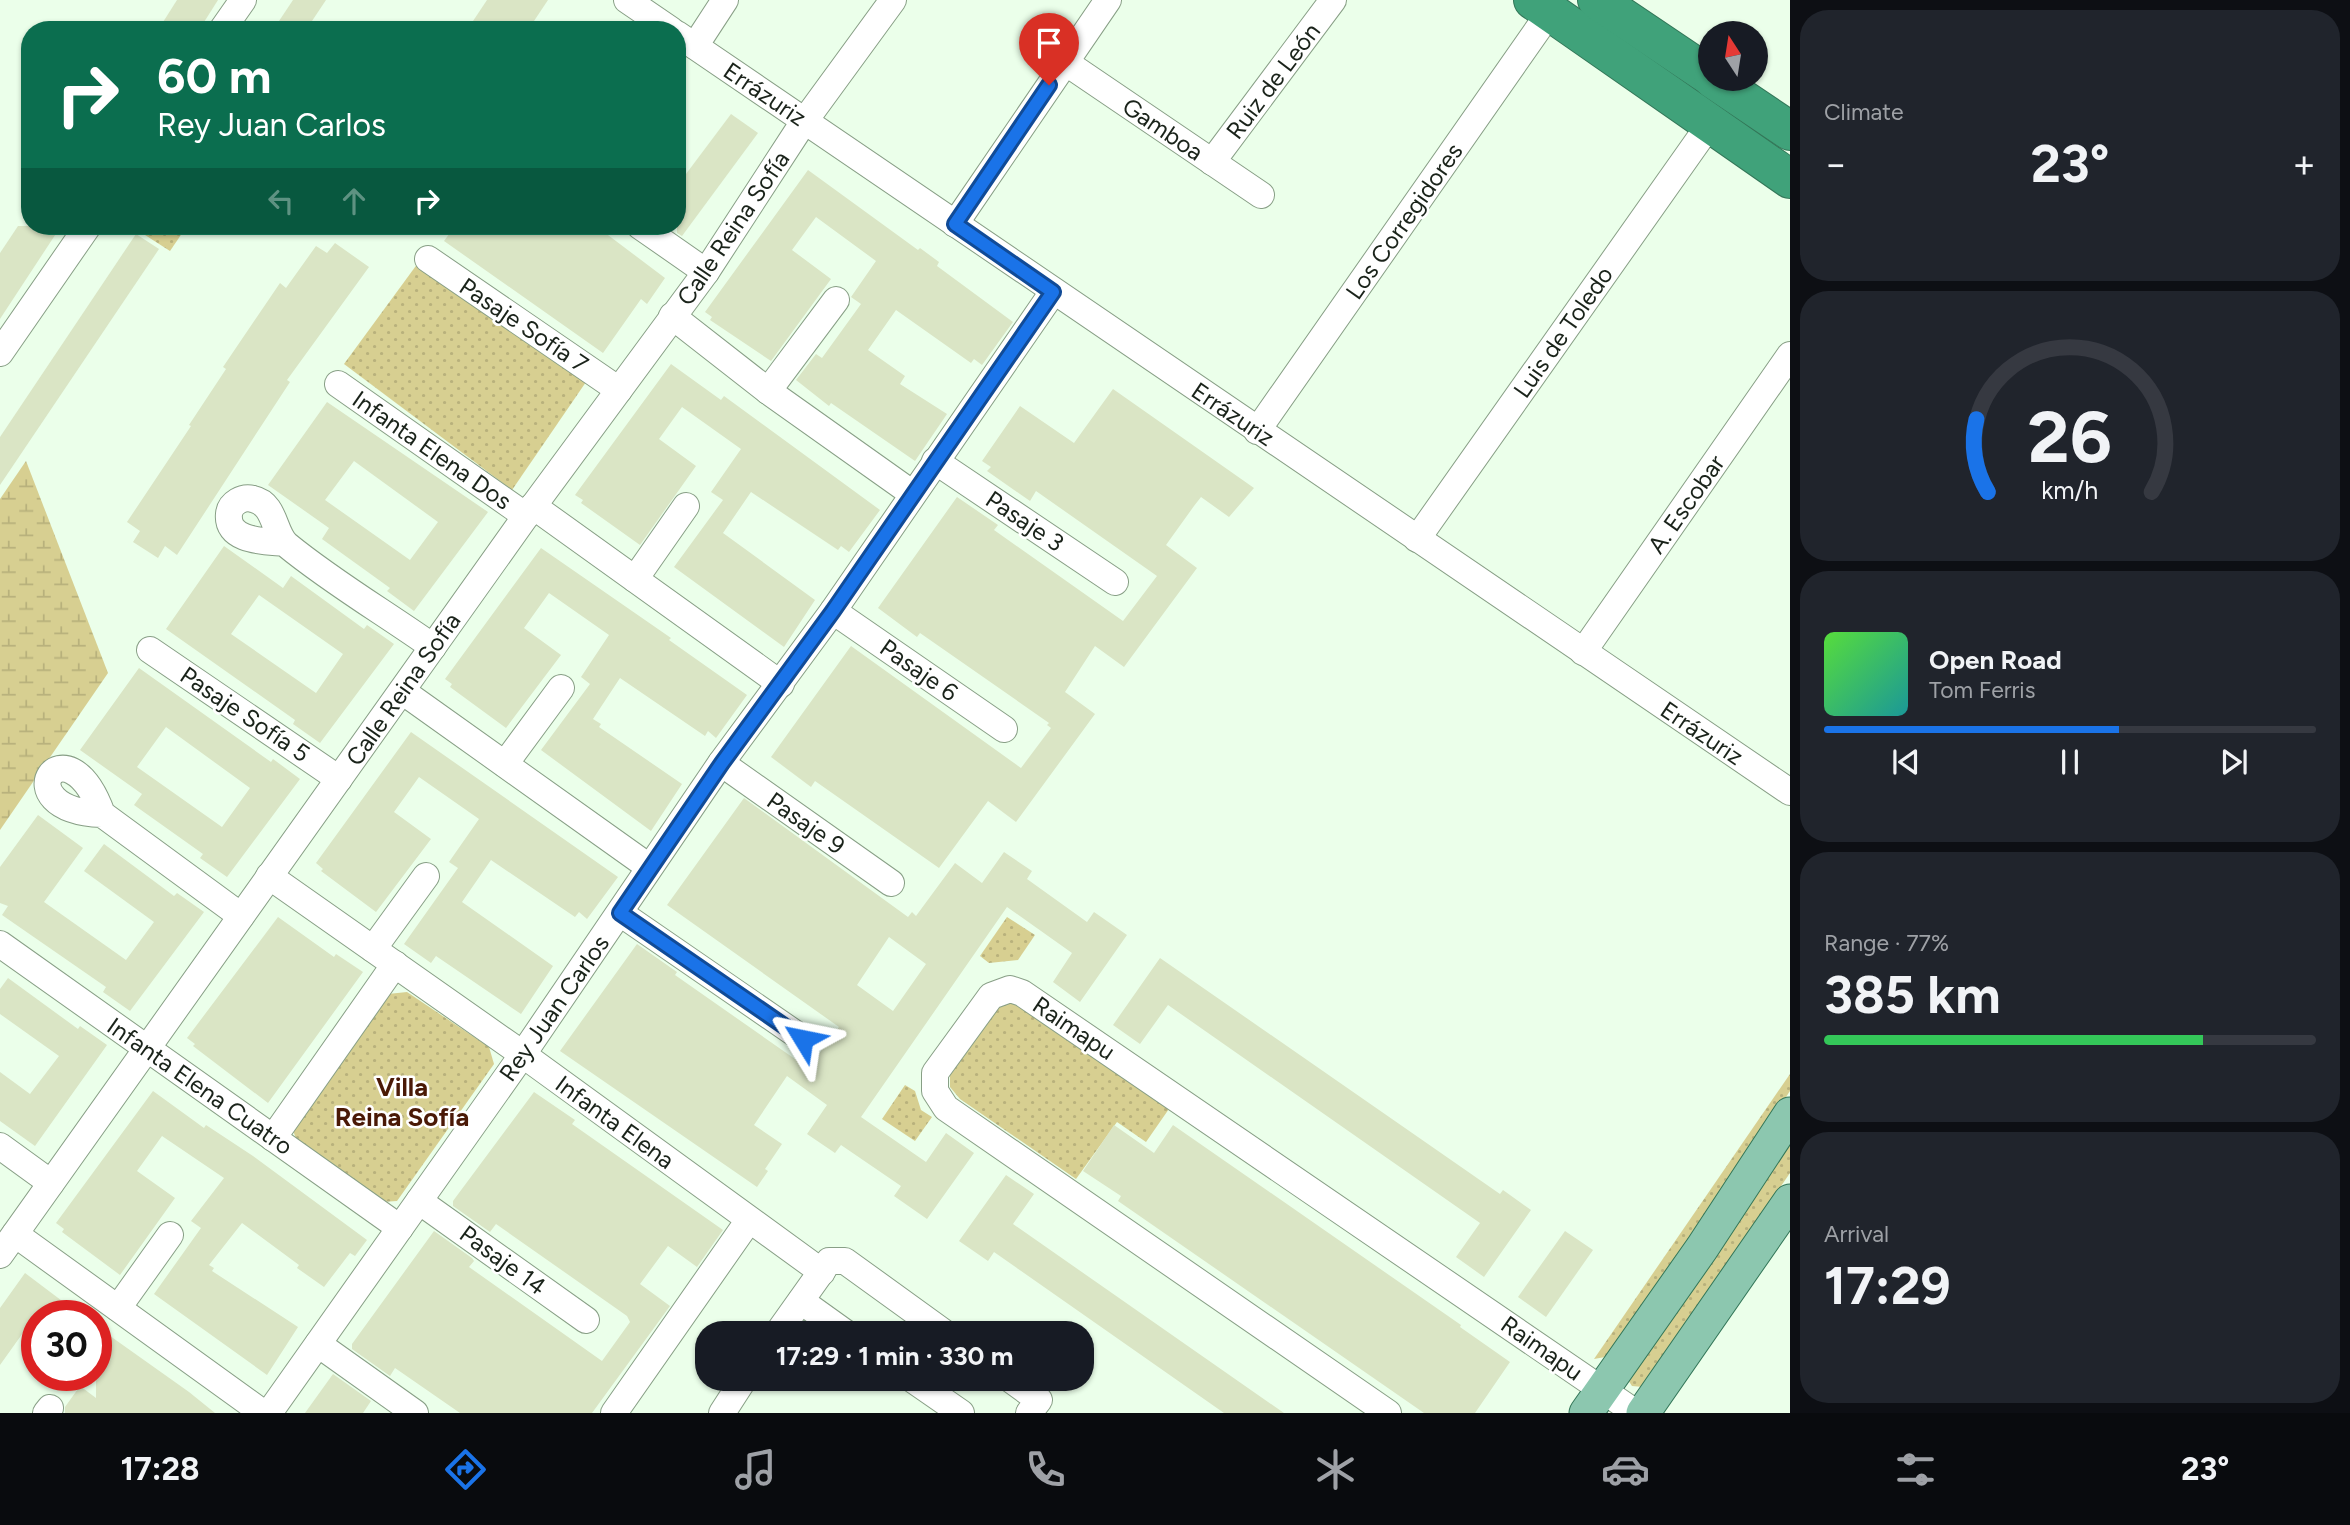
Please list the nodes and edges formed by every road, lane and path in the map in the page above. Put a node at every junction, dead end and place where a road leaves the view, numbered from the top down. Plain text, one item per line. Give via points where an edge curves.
1 (243, 0) edge
2 (627, 0) edge
3 (725, 0) edge
4 (893, 0) edge
5 (1108, 0) edge
6 (1333, 0) edge
7 (1597, 0) edge
8 (1546, 4) edge
9 (228, 21) edge
10 (658, 21) edge
11 (686, 40) edge
12 (1065, 62) junction
13 (1698, 69) edge
14 (1730, 91) edge
15 (804, 121) junction
16 (1710, 124) junction
17 (1790, 131) edge
18 (1212, 162) junction
19 (1790, 179) edge
20 (1261, 195) dead end
21 (955, 224) junction
22 (82, 235) edge
23 (653, 235) edge
24 (428, 260) dead end
25 (706, 271) junction
26 (1053, 292) junction
27 (836, 300) dead end
28 (672, 316) junction
29 (0, 353) edge
30 (1790, 355) edge
31 (338, 384) dead end
32 (619, 390) junction
33 (768, 391) junction
34 (1257, 431) junction
35 (935, 461) junction
36 (913, 494) junction
37 (686, 506) dead end
38 (530, 511) junction
39 (1417, 540) junction
40 (284, 543) dead end
41 (635, 579) junction
42 (1115, 582) dead end
43 (833, 611) junction
44 (433, 647) junction
45 (150, 650) dead end
46 (1583, 653) junction
47 (780, 684) junction
48 (561, 688) dead end
49 (401, 691) junction
50 (1004, 729) dead end
51 (722, 763) junction
52 (505, 764) junction
53 (339, 779) junction
54 (1790, 792) edge
55 (102, 814) dead end
56 (649, 867) junction
57 (270, 876) junction
58 (426, 876) dead end
59 (891, 883) dead end
60 (620, 913) junction
61 (241, 916) junction
62 (0, 943) edge
63 (373, 949) junction
64 (395, 964) junction
65 (803, 1039) dead end
66 (148, 1048) junction
67 (523, 1055) junction
68 (1790, 1114) edge
69 (273, 1138) junction
70 (0, 1146) edge
71 (51, 1183) junction
72 (419, 1201) junction
73 (1790, 1201) edge
74 (749, 1220) junction
75 (400, 1228) junction
76 (170, 1235) dead end
77 (8, 1245) edge
78 (822, 1272) junction
79 (801, 1301) junction
80 (118, 1308) junction
81 (586, 1320) dead end
82 (786, 1321) edge
83 (829, 1321) edge
84 (928, 1321) edge
85 (318, 1344) junction
86 (736, 1391) edge
87 (929, 1391) edge
88 (1021, 1391) edge
89 (1595, 1401) edge
90 (1034, 1406) edge
91 (263, 1413) edge
92 (269, 1413) edge
93 (415, 1413) edge
94 (614, 1413) edge
95 (722, 1413) edge
96 (961, 1413) edge
97 (1388, 1413) edge
98 (1636, 1413) edge
99 (1643, 1413) edge

1 - 9 street
2 - 10 street
3 - 11 street
4 - 15 street, Calle Reina Sofía
5 - 12 street
6 - 18 street, Ruiz de León
7 - 13 highway
8 - 16 highway
8 - 34 street, Los Corregidores
11 - 15 street, Errázuriz
12 - 18 street, Gamboa
12 - 21 street
14 - 17 highway
15 - 21 street, Errázuriz
15 - 25 street, Calle Reina Sofía
16 - 19 highway
16 - 39 street, Luis de Toledo
18 - 20 street, Gamboa
21 - 26 street, Errázuriz
22 - 29 street
23 - 25 street
24 - 32 street, Pasaje Sofía 7
25 - 28 street, Calle Reina Sofía
26 - 34 street, Errázuriz
26 - 35 street, Rey Juan Carlos
27 - 33 street
28 - 32 street, Calle Reina Sofía
28 - 33 street
30 - 46 street, A. Escobar
31 - 38 street, Infanta Elena Dos
32 - 38 street, Calle Reina Sofía
33 - 36 street
34 - 39 street, Errázuriz
35 - 36 street, Rey Juan Carlos
35 - 42 street, Pasaje 3
36 - 43 street, Rey Juan Carlos
37 - 41 street
38 - 41 street, Infanta Elena Dos
38 - 44 street, Calle Reina Sofía
39 - 46 street, Errázuriz
40 - 44 street
41 - 47 street, Infanta Elena Dos
43 - 47 street, Rey Juan Carlos
43 - 50 street, Pasaje 6
44 - 49 street, Calle Reina Sofía
45 - 53 street, Pasaje Sofía 5
46 - 54 street, Errázuriz
47 - 51 street, Rey Juan Carlos
48 - 52 street
49 - 52 street
49 - 53 street, Calle Reina Sofía
51 - 56 street, Rey Juan Carlos
51 - 59 street, Pasaje 9
52 - 56 street
53 - 57 street, Calle Reina Sofía
55 - 61 street
56 - 60 street, Rey Juan Carlos
57 - 61 street, Calle Reina Sofía
57 - 63 street, Infanta Elena
58 - 63 street
60 - 65 street
60 - 67 street, Rey Juan Carlos
61 - 66 street, Calle Reina Sofía
62 - 66 street, Infanta Elena Cuatro
63 - 64 street, Infanta Elena
64 - 67 street, Infanta Elena
64 - 69 street
66 - 69 street, Infanta Elena Cuatro
66 - 71 street, Calle Reina Sofía
67 - 72 street, Rey Juan Carlos
67 - 74 street, Infanta Elena
68 - 89 main road
69 - 75 street, Infanta Elena Cuatro
70 - 71 street
71 - 77 street, Calle Reina Sofía
72 - 75 street, Rey Juan Carlos
72 - 81 street, Pasaje 14
73 - 99 main road
74 - 78 street, Infanta Elena
74 - 94 street
75 - 85 street, Rey Juan Carlos
76 - 80 street
77 - 80 street
78 - 79 street
78 - 84 street via 829,1261 845,1261
79 - 82 street
79 - 83 street
80 - 91 street
85 - 92 street, Rey Juan Carlos
85 - 93 street
86 - 95 street
87 - 96 street
88 - 90 street
89 - 97 street, Raimapu via 1022,993 1010,989 991,996 935,1073 935,1091 946,1108
89 - 98 street, Raimapu

